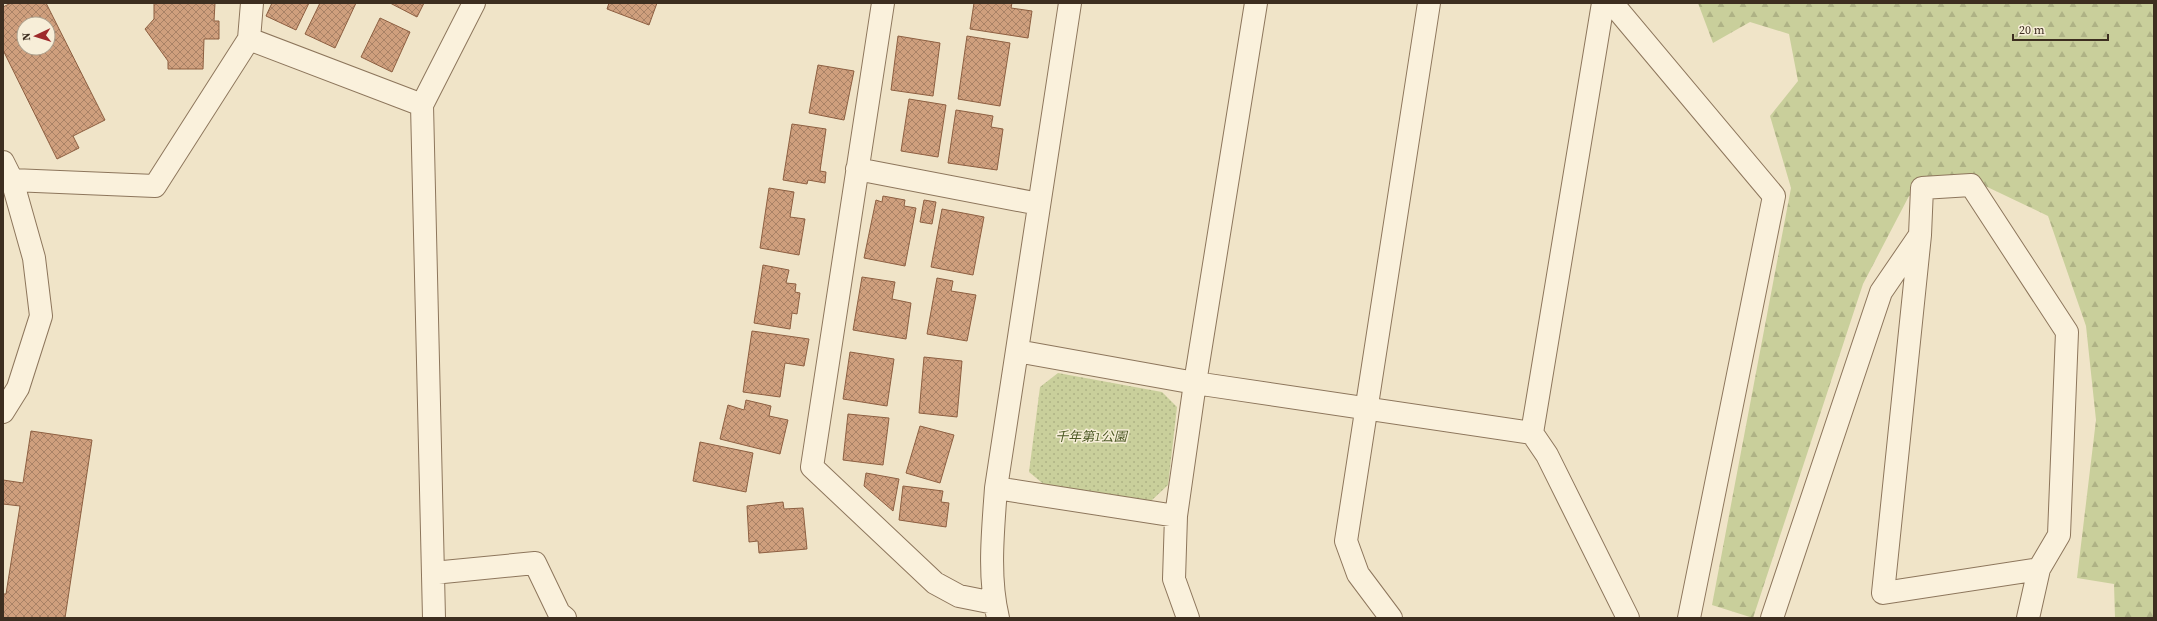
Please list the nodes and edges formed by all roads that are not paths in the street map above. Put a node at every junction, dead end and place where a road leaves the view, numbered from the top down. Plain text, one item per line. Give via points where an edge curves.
1 (252, 3) edge
2 (474, 3) edge
3 (883, 3) edge
4 (1070, 3) edge
5 (1256, 3) edge
6 (1429, 3) edge
7 (1603, 3) edge
8 (1612, 3) edge
9 (249, 39) junction
10 (422, 105) junction
11 (857, 169) junction
12 (8, 171) edge
13 (1039, 204) junction
14 (1920, 235) junction
15 (1017, 351) junction
16 (1195, 383) junction
17 (1367, 407) junction
18 (3, 412) edge
19 (1532, 433) junction
20 (996, 488) junction
21 (1176, 516) junction
22 (2039, 568) junction
23 (433, 572) junction
24 (996, 610) edge
25 (434, 618) edge
26 (564, 618) edge
27 (1188, 618) edge
28 (1391, 618) edge
29 (1628, 618) edge
30 (1689, 618) edge
31 (1772, 618) edge
32 (2028, 618) edge

1 - 9 street
2 - 10 street
3 - 11 street
4 - 13 street
5 - 16 street
6 - 17 street
7 - 19 street
8 - 30 street via 1774,196
9 - 10 street
9 - 12 street via 155,186
10 - 23 street
11 - 13 street
11 - 24 street via 812,467 935,583 959,596
12 - 18 street via 34,258 41,316 18,388
13 - 15 street
14 - 22 street via 1922,188 1971,185 2067,332 2059,535
14 - 22 street via 1883,593
14 - 31 street via 1882,292
15 - 16 street
15 - 20 street
16 - 17 street
16 - 21 street
17 - 19 street
17 - 28 street via 1346,541 1358,574
19 - 29 street via 1547,455
20 - 21 street
20 - 24 street via 992,542
21 - 27 street via 1174,579
22 - 32 street
23 - 25 street
23 - 26 street via 535,563 559,613

